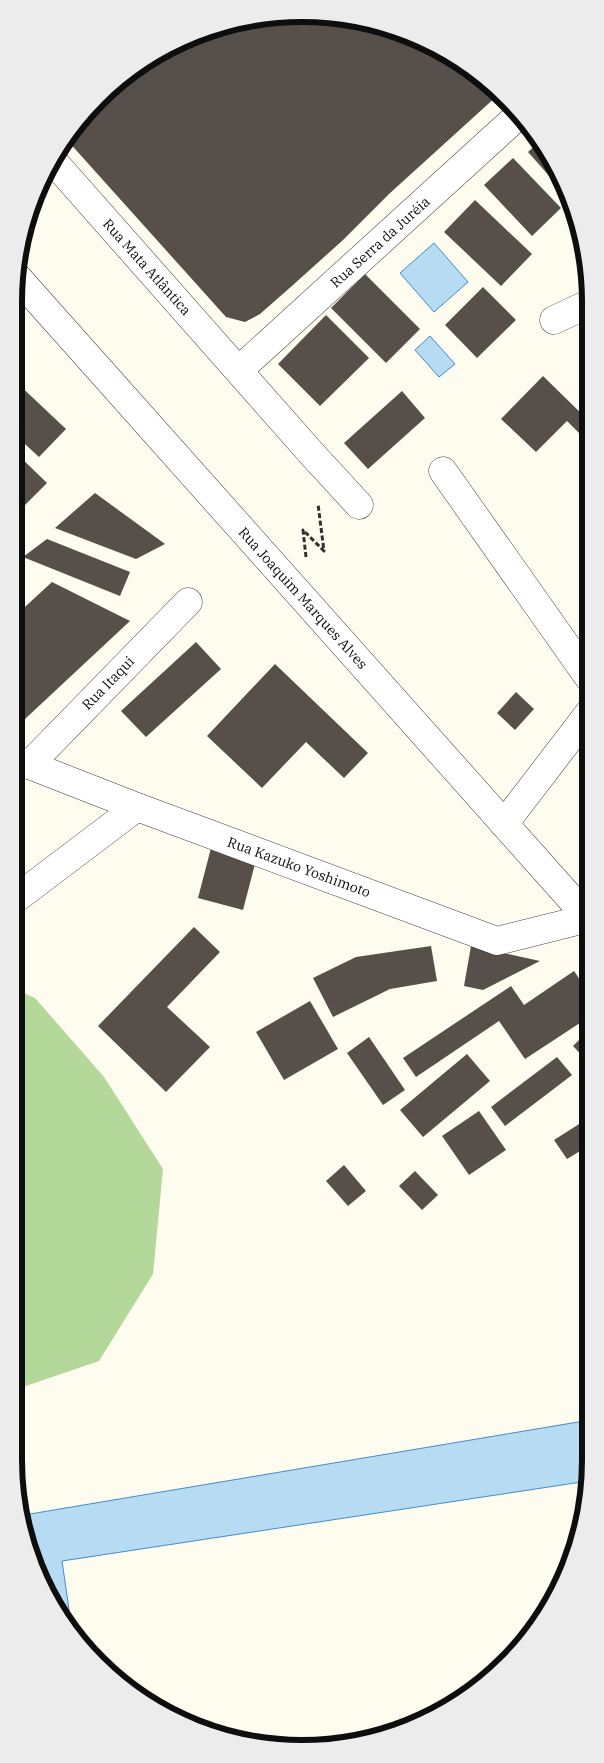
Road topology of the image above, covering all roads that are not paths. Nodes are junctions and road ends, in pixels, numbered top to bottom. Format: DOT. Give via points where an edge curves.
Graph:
graph roads {
  1 [pos="514,120"];
  2 [pos="57,167"];
  3 [pos="23,284"];
  4 [pos="582,307"];
  5 [pos="554,320"];
  6 [pos="239,370"];
  7 [pos="443,471"];
  8 [pos="359,505"];
  9 [pos="188,602"];
  10 [pos="582,668"];
  11 [pos="582,722"];
  12 [pos="22,761"];
  13 [pos="22,762"];
  14 [pos="137,807"];
  15 [pos="504,824"];
  16 [pos="22,894"];
  17 [pos="582,910"];
  18 [pos="582,920"];
  1 -- 6 [label="street, Rua Serra da Juréia"];
  2 -- 6 [label="street, Rua Mata Atlântica"];
  3 -- 15 [label="street, Rua Joaquim Marques Alves"];
  4 -- 5 [label="street"];
  6 -- 8 [label="street, Rua Mata Atlântica"];
  7 -- 10 [label="street"];
  9 -- 12 [label="street, Rua Itaqui"];
  11 -- 15 [label="street"];
  13 -- 14 [label="street, Rua Kazuko Yoshimoto"];
  14 -- 16 [label="street"];
  14 -- 18 [label="street, Rua Kazuko Yoshimoto" via="498,941"];
  15 -- 17 [label="street, Rua Joaquim Marques Alves"];
}
